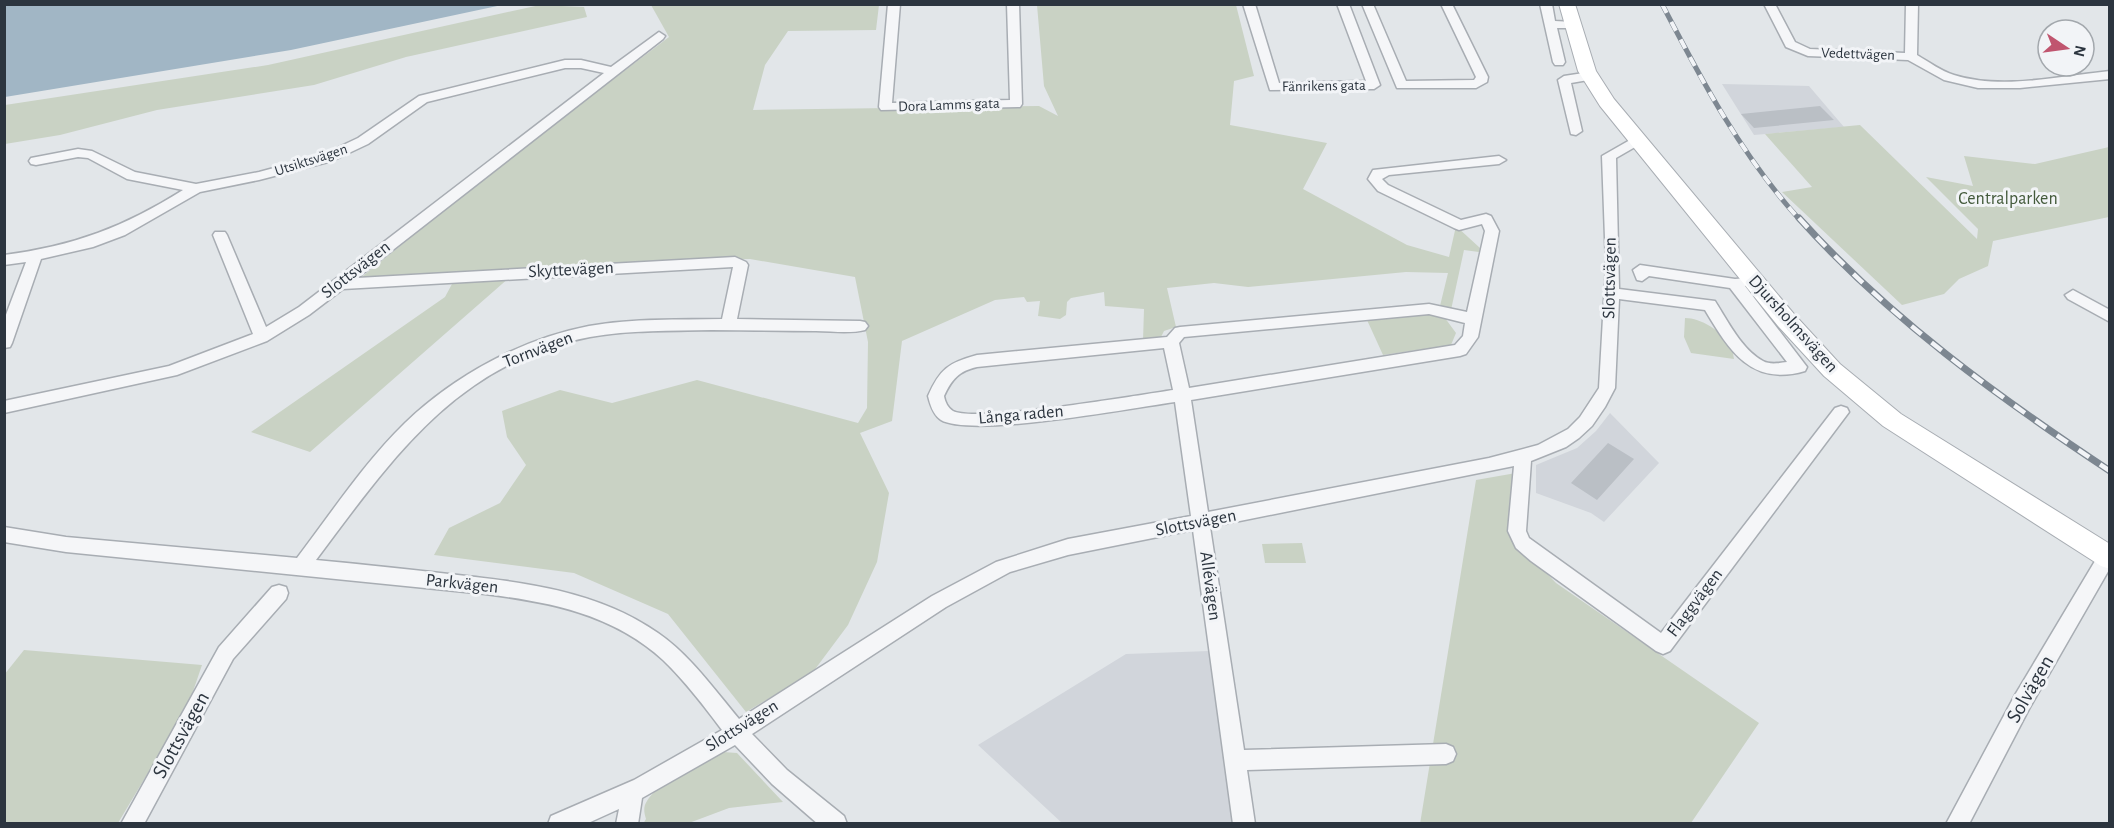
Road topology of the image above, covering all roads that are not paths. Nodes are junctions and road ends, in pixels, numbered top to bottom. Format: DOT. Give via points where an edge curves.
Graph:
graph roads {
  1 [pos="894,4"];
  2 [pos="1013,4"];
  3 [pos="1249,4"];
  4 [pos="1343,4"];
  5 [pos="1367,4"];
  6 [pos="1446,4"];
  7 [pos="1546,4"];
  8 [pos="1567,4"];
  9 [pos="1769,4"];
  10 [pos="1912,4"];
  11 [pos="1550,24"];
  12 [pos="1573,25"];
  13 [pos="659,36"];
  14 [pos="1911,57"];
  15 [pos="1559,62"];
  16 [pos="612,71"];
  17 [pos="2109,75"];
  18 [pos="1590,76"];
  19 [pos="1374,85"];
  20 [pos="1401,85"];
  21 [pos="1576,132"];
  22 [pos="1636,140"];
  23 [pos="1499,160"];
  24 [pos="36,161"];
  25 [pos="196,188"];
  26 [pos="220,235"];
  27 [pos="35,256"];
  28 [pos="4,260"];
  29 [pos="1642,276"];
  30 [pos="338,284"];
  31 [pos="1612,292"];
  32 [pos="2073,294"];
  33 [pos="2109,317"];
  34 [pos="1473,319"];
  35 [pos="728,325"];
  36 [pos="860,326"];
  37 [pos="262,337"];
  38 [pos="1171,342"];
  39 [pos="4,344"];
  40 [pos="1182,394"];
  41 [pos="4,407"];
  42 [pos="1841,412"];
  43 [pos="1523,458"];
  44 [pos="1200,522"];
  45 [pos="4,534"];
  46 [pos="2108,557"];
  47 [pos="302,565"];
  48 [pos="279,592"];
  49 [pos="736,731"];
  50 [pos="1446,754"];
  51 [pos="1235,760"];
  52 [pos="632,794"];
  53 [pos="132,824"];
  54 [pos="559,824"];
  55 [pos="627,824"];
  56 [pos="836,824"];
  57 [pos="1244,824"];
  58 [pos="1957,824"];
  1 -- 2 [label="street, Dora Lamms gata" via="885,107 1016,104"];
  3 -- 19 [label="street, Fänrikens gata" via="1274,87"];
  4 -- 19 [label="street, Fänrikens gata"];
  5 -- 20 [label="street"];
  6 -- 20 [label="street" via="1475,61 1481,82"];
  7 -- 11 [label="street"];
  8 -- 12 [label="street, Djursholmsvägen"];
  9 -- 14 [label="street, Vedettvägen" via="1783,34 1799,49"];
  10 -- 14 [label="street"];
  11 -- 12 [label="street"];
  11 -- 15 [label="street"];
  12 -- 18 [label="street, Djursholmsvägen"];
  13 -- 16 [label="street, Slottsvägen"];
  14 -- 17 [label="street, Vedettvägen" via="1948,77 1978,84"];
  16 -- 25 [label="street, Utsiktsvägen" via="565,64 439,94 411,106 340,153 268,174"];
  16 -- 30 [label="street, Slottsvägen"];
  18 -- 21 [label="street" via="1564,80"];
  18 -- 22 [label="street, Djursholmsvägen"];
  19 -- 20 [label="street"];
  22 -- 31 [label="street, Slottsvägen" via="1609,156"];
  22 -- 46 [label="street, Djursholmsvägen" via="1832,370 1892,420"];
  23 -- 34 [label="street, Långa raden" via="1389,171 1378,173 1375,178 1383,188 1459,225 1486,219 1492,231"];
  24 -- 25 [label="street, Utsiktsvägen" via="78,153 92,155 132,176"];
  25 -- 27 [label="street" via="108,236"];
  26 -- 37 [label="street"];
  27 -- 28 [label="street"];
  27 -- 39 [label="street"];
  29 -- 31 [label="street" via="1640,270 1739,283 1799,367 1758,366 1710,305"];
  30 -- 35 [label="street, Skyttevägen" via="735,262 741,265"];
  30 -- 37 [label="street, Slottsvägen"];
  31 -- 43 [label="street, Slottsvägen" via="1607,388 1601,402 1583,428"];
  32 -- 33 [label="street"];
  34 -- 38 [label="street, Långa raden" via="1428,309 1180,332"];
  34 -- 40 [label="street, Långa raden" via="1466,346 1450,354"];
  35 -- 36 [label="street, Tornvägen"];
  35 -- 47 [label="street, Tornvägen" via="601,329 560,339 499,364 413,426"];
  37 -- 41 [label="street, Slottsvägen" via="171,371"];
  38 -- 40 [label="street, Allévägen"];
  38 -- 40 [label="street, Långa raden" via="977,361 949,371 936,396 946,415 998,420"];
  40 -- 44 [label="street, Allévägen"];
  42 -- 43 [label="street, Flaggvägen" via="1663,645 1522,543 1517,531"];
  43 -- 44 [label="street, Slottsvägen"];
  44 -- 49 [label="street, Slottsvägen" via="1068,547 1006,566 935,604"];
  44 -- 51 [label="street, Allévägen"];
  45 -- 47 [label="street, Parkvägen" via="79,546"];
  46 -- 58 [label="street, Solvägen" via="2022,702"];
  47 -- 49 [label="street, Parkvägen" via="521,590 597,611 635,628 662,648"];
  48 -- 53 [label="street, Slottsvägen" via="226,653"];
  49 -- 52 [label="street, Slottsvägen"];
  49 -- 56 [label="street, Parkvägen" via="762,760"];
  50 -- 51 [label="street"];
  51 -- 57 [label="street, Allévägen"];
  52 -- 54 [label="street, Slottsvägen"];
  52 -- 55 [label="street"];
}
